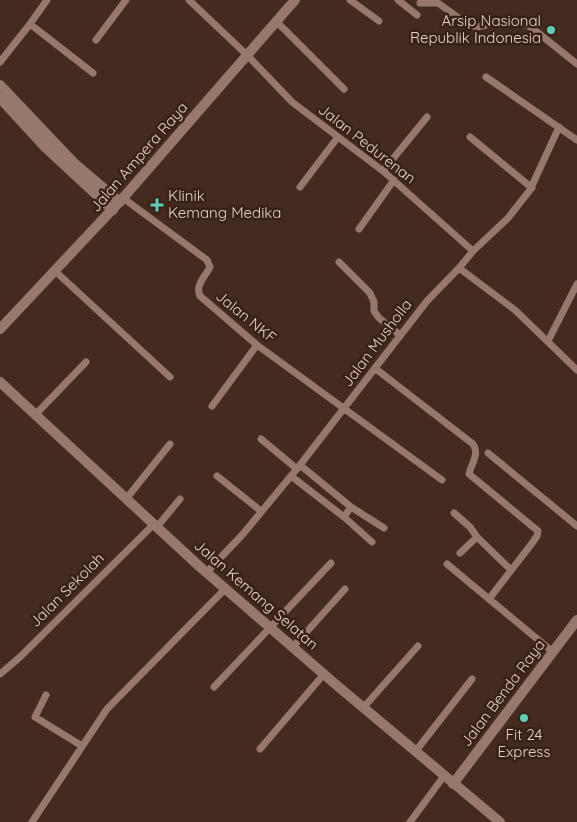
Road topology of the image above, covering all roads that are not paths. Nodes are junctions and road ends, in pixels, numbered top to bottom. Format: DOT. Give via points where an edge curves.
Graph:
graph roads {
  1 [pos="47,0"];
  2 [pos="126,0"];
  3 [pos="189,0"];
  4 [pos="295,0"];
  5 [pos="350,0"];
  6 [pos="398,0"];
  7 [pos="420,3"];
  8 [pos="417,15"];
  9 [pos="378,21"];
  10 [pos="276,22"];
  11 [pos="30,24"];
  12 [pos="96,40"];
  13 [pos="248,56"];
  14 [pos="0,62"];
  15 [pos="577,64"];
  16 [pos="92,73"];
  17 [pos="486,77"];
  18 [pos="0,85"];
  19 [pos="344,89"];
  20 [pos="0,98"];
  21 [pos="427,117"];
  22 [pos="559,127"];
  23 [pos="338,137"];
  24 [pos="470,137"];
  25 [pos="577,140"];
  26 [pos="383,171"];
  27 [pos="394,180"];
  28 [pos="300,187"];
  29 [pos="532,188"];
  30 [pos="118,203"];
  31 [pos="358,228"];
  32 [pos="473,251"];
  33 [pos="340,262"];
  34 [pos="459,268"];
  35 [pos="55,271"];
  36 [pos="577,284"];
  37 [pos="0,329"];
  38 [pos="400,335"];
  39 [pos="548,341"];
  40 [pos="258,345"];
  41 [pos="86,362"];
  42 [pos="376,369"];
  43 [pos="577,370"];
  44 [pos="170,377"];
  45 [pos="0,382"];
  46 [pos="212,406"];
  47 [pos="343,409"];
  48 [pos="35,414"];
  49 [pos="261,438"];
  50 [pos="170,444"];
  51 [pos="488,453"];
  52 [pos="299,467"];
  53 [pos="216,476"];
  54 [pos="291,476"];
  55 [pos="442,480"];
  56 [pos="180,499"];
  57 [pos="126,500"];
  58 [pos="351,507"];
  59 [pos="261,512"];
  60 [pos="454,513"];
  61 [pos="344,517"];
  62 [pos="155,526"];
  63 [pos="577,526"];
  64 [pos="384,528"];
  65 [pos="477,537"];
  66 [pos="372,542"];
  67 [pos="460,553"];
  68 [pos="331,563"];
  69 [pos="447,564"];
  70 [pos="511,570"];
  71 [pos="207,572"];
  72 [pos="226,588"];
  73 [pos="345,589"];
  74 [pos="488,598"];
  75 [pos="577,620"];
  76 [pos="271,627"];
  77 [pos="418,646"];
  78 [pos="293,647"];
  79 [pos="553,652"];
  80 [pos="0,674"];
  81 [pos="324,674"];
  82 [pos="472,679"];
  83 [pos="214,687"];
  84 [pos="46,696"];
  85 [pos="364,708"];
  86 [pos="82,746"];
  87 [pos="260,750"];
  88 [pos="415,752"];
  89 [pos="444,776"];
  90 [pos="453,784"];
  91 [pos="32,822"];
  92 [pos="410,822"];
  93 [pos="500,822"];
  1 -- 11 [label="street"];
  2 -- 12 [label="street"];
  3 -- 13 [label="street, Jalan Pedurenan"];
  4 -- 10 [label="street, Jalan Ampera Raya"];
  5 -- 9 [label="street"];
  6 -- 8 [label="street"];
  7 -- 15 [label="street" via="438,3 467,24 477,27 508,20 519,21"];
  10 -- 13 [label="street, Jalan Ampera Raya"];
  10 -- 19 [label="street"];
  11 -- 14 [label="street"];
  11 -- 16 [label="street"];
  13 -- 23 [label="street, Jalan Pedurenan" via="292,102"];
  13 -- 30 [label="street, Jalan Ampera Raya"];
  17 -- 22 [label="street"];
  18 -- 30 [label="street" via="74,163"];
  20 -- 30 [label="street" via="45,147"];
  21 -- 26 [label="street"];
  22 -- 25 [label="street"];
  22 -- 29 [label="street, Jalan Musholla"];
  23 -- 26 [label="street, Jalan Pedurenan"];
  23 -- 28 [label="street"];
  24 -- 29 [label="street"];
  26 -- 27 [label="street, Jalan Pedurenan"];
  27 -- 31 [label="street"];
  27 -- 32 [label="street, Jalan Pedurenan"];
  29 -- 32 [label="street, Jalan Musholla" via="508,218"];
  30 -- 35 [label="street, Jalan Ampera Raya"];
  30 -- 40 [label="street, Jalan NKF" via="207,260 210,267 199,285 198,294"];
  32 -- 34 [label="street, Jalan Musholla"];
  33 -- 38 [label="street" via="370,293 379,318"];
  34 -- 38 [label="street, Jalan Musholla"];
  34 -- 39 [label="street" via="507,303"];
  35 -- 37 [label="street, Jalan Ampera Raya"];
  35 -- 44 [label="street"];
  36 -- 39 [label="street"];
  38 -- 42 [label="street, Jalan Musholla"];
  39 -- 43 [label="street"];
  40 -- 46 [label="street"];
  40 -- 47 [label="street, Jalan NKF"];
  41 -- 48 [label="street"];
  42 -- 47 [label="street, Jalan Musholla"];
  42 -- 70 [label="street" via="473,444 476,453 468,474 538,531"];
  45 -- 48 [label="street, Jalan Kemang Selatan"];
  47 -- 52 [label="street, Jalan Musholla"];
  47 -- 55 [label="street, Jalan NKF"];
  48 -- 57 [label="street, Jalan Kemang Selatan"];
  49 -- 52 [label="street"];
  50 -- 57 [label="street"];
  51 -- 63 [label="street"];
  52 -- 54 [label="street, Jalan Musholla"];
  52 -- 58 [label="street"];
  53 -- 59 [label="street"];
  54 -- 59 [label="street, Jalan Musholla"];
  54 -- 61 [label="street"];
  56 -- 62 [label="street, Jalan Sekolah"];
  57 -- 62 [label="street, Jalan Kemang Selatan"];
  58 -- 61 [label="street"];
  58 -- 64 [label="street"];
  59 -- 71 [label="street, Jalan Musholla"];
  60 -- 65 [label="street"];
  61 -- 66 [label="street"];
  62 -- 71 [label="street, Jalan Kemang Selatan"];
  62 -- 80 [label="street, Jalan Sekolah"];
  65 -- 67 [label="street"];
  65 -- 70 [label="street"];
  68 -- 76 [label="street"];
  69 -- 74 [label="street"];
  70 -- 74 [label="street"];
  71 -- 72 [label="street, Jalan Kemang Selatan"];
  72 -- 76 [label="street, Jalan Kemang Selatan"];
  72 -- 86 [label="street" via="112,704"];
  73 -- 78 [label="street"];
  74 -- 79 [label="street"];
  75 -- 79 [label="street, Jalan Benda Raya"];
  76 -- 78 [label="street, Jalan Kemang Selatan"];
  76 -- 83 [label="street"];
  77 -- 85 [label="street"];
  78 -- 81 [label="street, Jalan Kemang Selatan"];
  79 -- 90 [label="street, Jalan Benda Raya"];
  81 -- 85 [label="street, Jalan Kemang Selatan"];
  81 -- 87 [label="street"];
  82 -- 88 [label="street"];
  84 -- 86 [label="street" via="35,717"];
  85 -- 88 [label="street, Jalan Kemang Selatan"];
  86 -- 91 [label="street"];
  88 -- 89 [label="street, Jalan Kemang Selatan"];
  89 -- 90 [label="street, Jalan Kemang Selatan"];
  89 -- 92 [label="street"];
  90 -- 93 [label="street, Jalan Kemang Selatan"];
}
